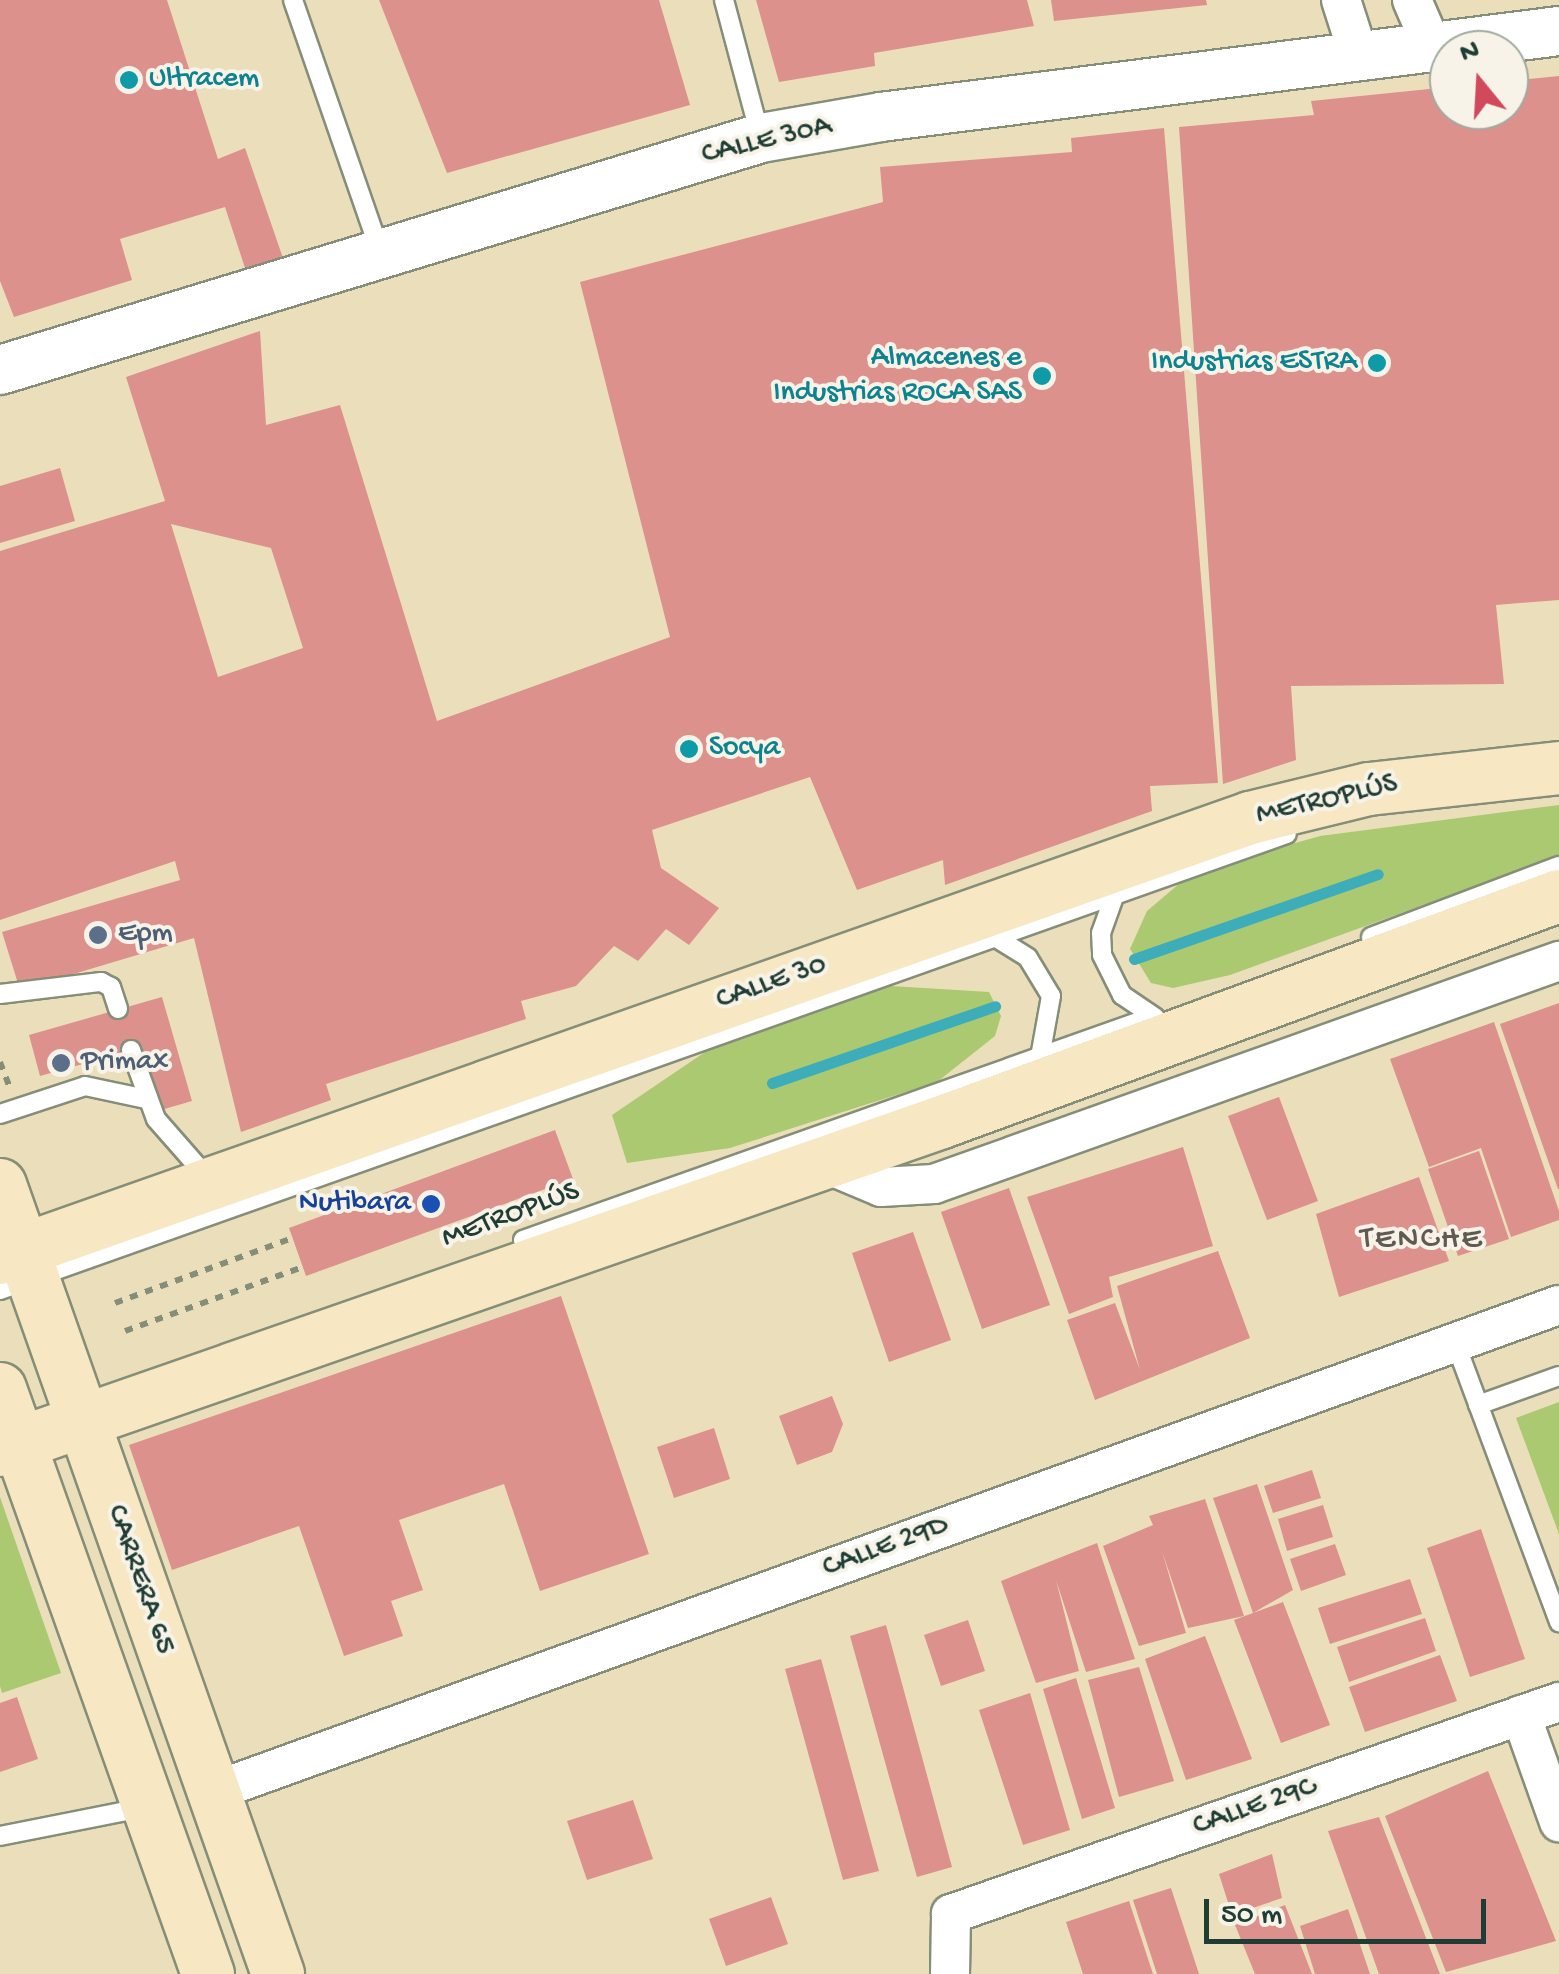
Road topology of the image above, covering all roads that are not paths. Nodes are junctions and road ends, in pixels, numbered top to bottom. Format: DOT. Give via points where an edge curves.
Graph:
graph roads {
  1 [pos="293,0"];
  2 [pos="724,0"];
  3 [pos="1342,0"];
  4 [pos="1412,0"];
  5 [pos="1559,30"];
  6 [pos="1529,33"];
  7 [pos="1429,37"];
  8 [pos="1429,44"];
  9 [pos="1358,54"];
  10 [pos="761,138"];
  11 [pos="382,254"];
  12 [pos="0,370"];
  13 [pos="1559,768"];
  14 [pos="1302,830"];
  15 [pos="1559,866"];
  16 [pos="1115,894"];
  17 [pos="1559,896"];
  18 [pos="995,937"];
  19 [pos="1346,947"];
  20 [pos="1559,961"];
  21 [pos="0,994"];
  22 [pos="118,1010"];
  23 [pos="131,1050"];
  24 [pos="1040,1057"];
  25 [pos="146,1100"];
  26 [pos="0,1114"];
  27 [pos="824,1163"];
  28 [pos="210,1181"];
  29 [pos="0,1186"];
  30 [pos="503,1248"];
  31 [pos="14,1269"];
  32 [pos="1559,1305"];
  33 [pos="1456,1342"];
  34 [pos="157,1373"];
  35 [pos="1559,1376"];
  36 [pos="1478,1405"];
  37 [pos="43,1415"];
  38 [pos="1558,1618"];
  39 [pos="1559,1702"];
  40 [pos="1521,1715"];
  41 [pos="212,1792"];
  42 [pos="147,1807"];
  43 [pos="1559,1822"];
  44 [pos="0,1836"];
  45 [pos="208,1974"];
  46 [pos="278,1974"];
  47 [pos="950,1974"];
  1 -- 11 [label="lane"];
  2 -- 10 [label="lane"];
  3 -- 9 [label="street"];
  4 -- 7 [label="street"];
  5 -- 6 [label="street, CALLE 30A"];
  8 -- 9 [label="street, CALLE 30A"];
  9 -- 10 [label="street, CALLE 30A"];
  10 -- 11 [label="street, CALLE 30A"];
  11 -- 12 [label="street, CALLE 30A"];
  13 -- 28 [label="main road, CALLE 30" via="1368,789 1290,806"];
  14 -- 16 [label="lane, METROPLÚS"];
  15 -- 19 [label="lane"];
  16 -- 18 [label="lane, METROPLÚS"];
  16 -- 24 [label="lane, METROPLÚS" via="1101,932 1102,955 1122,995 1163,1013"];
  17 -- 27 [label="main road"];
  18 -- 24 [label="lane" via="1043,975 1052,1019"];
  18 -- 31 [label="lane, METROPLÚS"];
  20 -- 27 [label="street" via="934,1184 881,1187"];
  21 -- 22 [label="lane" via="101,982 111,988"];
  23 -- 25 [label="lane"];
  24 -- 30 [label="lane, METROPLÚS"];
  25 -- 26 [label="lane" via="85,1086"];
  25 -- 28 [label="lane"];
  27 -- 37 [label="main road"];
  28 -- 31 [label="main road, CALLE 30"];
  29 -- 31 [label="main road, CARRERA 65"];
  31 -- 37 [label="main road, CARRERA 65"];
  32 -- 33 [label="street, CALLE 29D"];
  33 -- 36 [label="lane"];
  33 -- 41 [label="street, CALLE 29D"];
  34 -- 37 [label="lane"];
  35 -- 36 [label="lane"];
  36 -- 38 [label="lane"];
  37 -- 41 [label="main road, CARRERA 65"];
  37 -- 42 [label="main road, CARRERA 65"];
  39 -- 40 [label="street, CALLE 29C"];
  40 -- 43 [label="street"];
  40 -- 47 [label="street, CALLE 29C" via="951,1914"];
  41 -- 46 [label="main road, CARRERA 65"];
  42 -- 44 [label="lane"];
  42 -- 45 [label="main road, CARRERA 65"];
}
